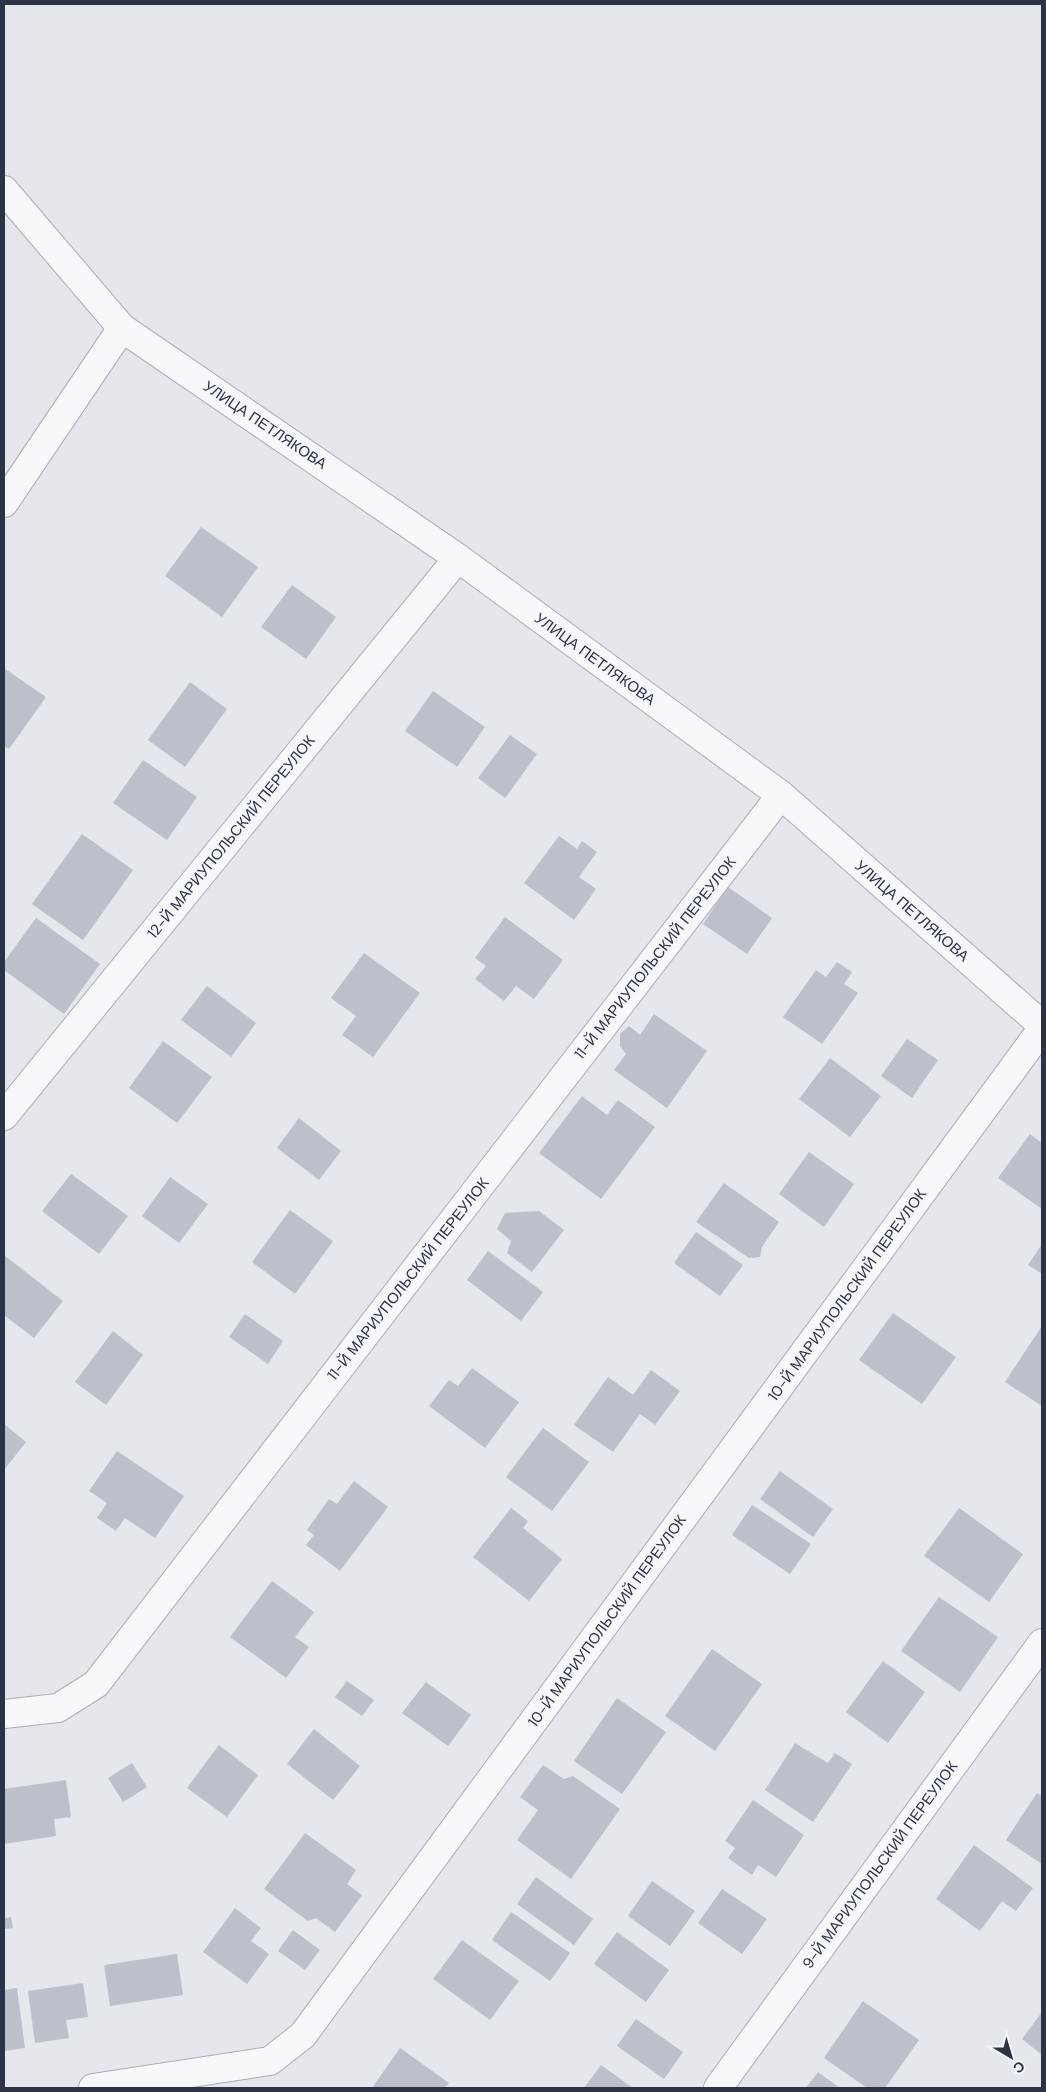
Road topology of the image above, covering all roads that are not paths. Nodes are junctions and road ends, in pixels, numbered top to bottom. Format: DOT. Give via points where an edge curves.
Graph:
graph roads {
  1 [pos="4,190"];
  2 [pos="122,328"];
  3 [pos="4,503"];
  4 [pos="458,558"];
  5 [pos="781,795"];
  6 [pos="1042,1025"];
  7 [pos="1042,1029"];
  8 [pos="4,1116"];
  9 [pos="1042,1643"];
  10 [pos="4,1714"];
  11 [pos="93,2088"];
  12 [pos="718,2088"];
  1 -- 2 [label="street, УЛИЦА ПЕТЛЯКОВА"];
  2 -- 3 [label="street"];
  2 -- 4 [label="street, УЛИЦА ПЕТЛЯКОВА"];
  4 -- 5 [label="street, УЛИЦА ПЕТЛЯКОВА"];
  4 -- 8 [label="street, 12-Й МАРИУПОЛЬСКИЙ ПЕРЕУЛОК"];
  5 -- 6 [label="street, УЛИЦА ПЕТЛЯКОВА"];
  5 -- 10 [label="street, 11-Й МАРИУПОЛЬСКИЙ ПЕРЕУЛОК" via="96,1684 58,1708"];
  7 -- 11 [label="street, 10-Й МАРИУПОЛЬСКИЙ ПЕРЕУЛОК" via="303,2035 270,2061"];
  9 -- 12 [label="street, 9-Й МАРИУПОЛЬСКИЙ ПЕРЕУЛОК"];
}
